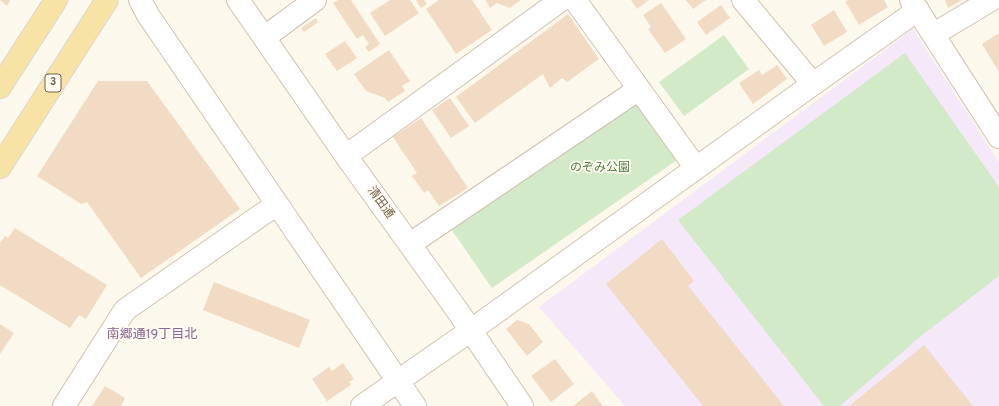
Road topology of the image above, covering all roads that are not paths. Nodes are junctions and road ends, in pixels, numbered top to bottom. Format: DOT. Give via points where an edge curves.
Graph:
graph roads {
  1 [pos="56,0"];
  2 [pos="107,0"];
  3 [pos="140,0"];
  4 [pos="238,0"];
  5 [pos="315,0"];
  6 [pos="561,0"];
  7 [pos="575,0"];
  8 [pos="744,0"];
  9 [pos="991,0"];
  10 [pos="914,5"];
  11 [pos="934,34"];
  12 [pos="265,37"];
  13 [pos="813,84"];
  14 [pos="0,87"];
  15 [pos="639,89"];
  16 [pos="999,137"];
  17 [pos="346,156"];
  18 [pos="0,167"];
  19 [pos="696,168"];
  20 [pos="277,204"];
  21 [pos="410,244"];
  22 [pos="470,331"];
  23 [pos="397,381"];
  24 [pos="64,406"];
  25 [pos="362,406"];
  26 [pos="415,406"];
  27 [pos="522,406"];
  1 -- 14 [label="main road"];
  2 -- 18 [label="main road, 3"];
  3 -- 20 [label="street"];
  4 -- 12 [label="street, 清田通"];
  5 -- 12 [label="street"];
  6 -- 17 [label="street"];
  7 -- 15 [label="street"];
  8 -- 13 [label="street"];
  9 -- 11 [label="street"];
  10 -- 11 [label="street"];
  10 -- 13 [label="street"];
  11 -- 16 [label="street"];
  12 -- 17 [label="street, 清田通"];
  13 -- 19 [label="street"];
  15 -- 19 [label="street"];
  15 -- 21 [label="street"];
  17 -- 21 [label="street, 清田通"];
  19 -- 22 [label="street"];
  20 -- 23 [label="street"];
  20 -- 24 [label="street" via="125,310"];
  21 -- 22 [label="street, 清田通"];
  22 -- 23 [label="street"];
  22 -- 27 [label="street, 清田通"];
  23 -- 25 [label="street"];
  23 -- 26 [label="street"];
}
